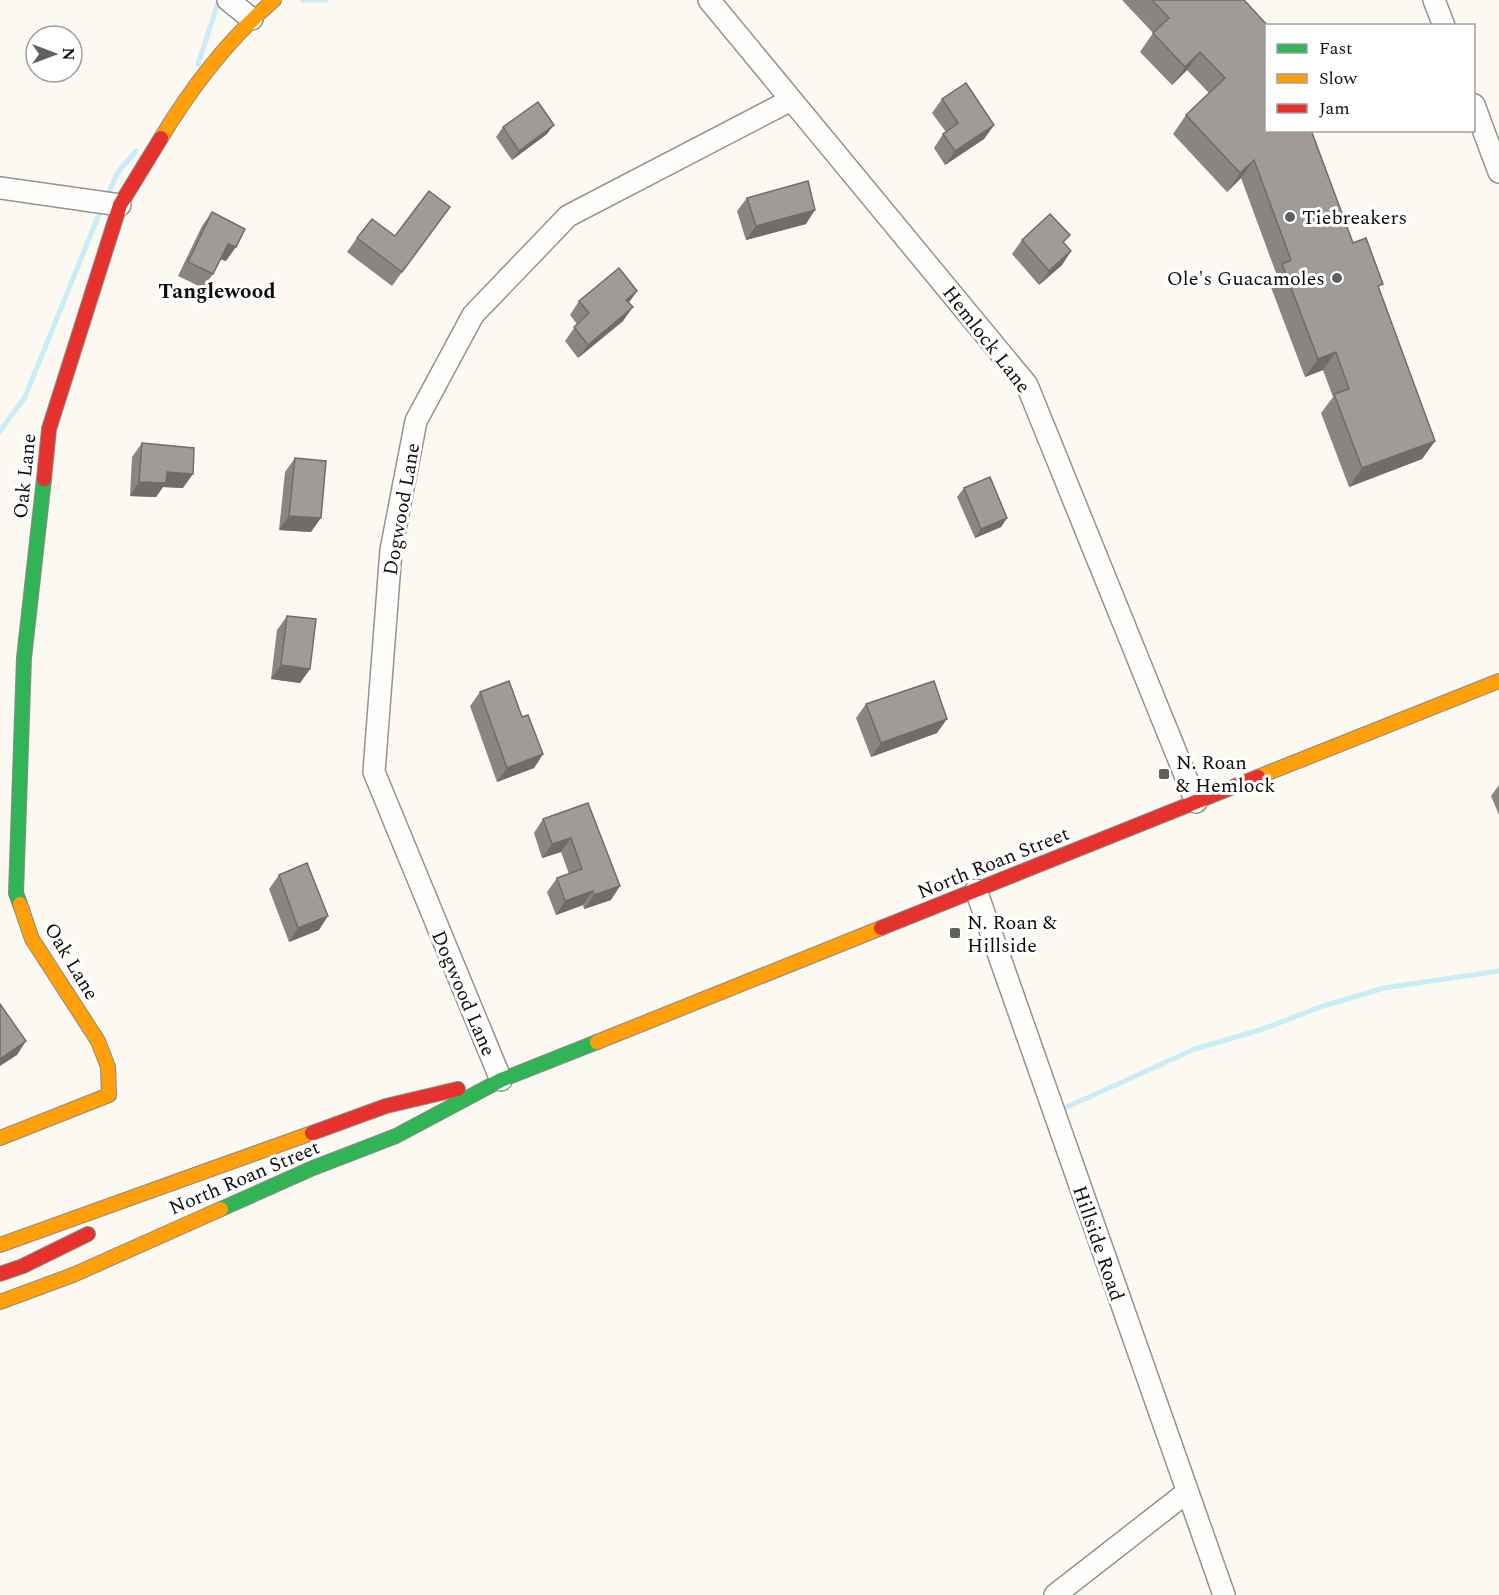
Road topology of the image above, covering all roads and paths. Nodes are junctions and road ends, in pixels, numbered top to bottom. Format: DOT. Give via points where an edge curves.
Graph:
graph roads {
  1 [pos="228,0"];
  2 [pos="274,0"];
  3 [pos="709,0"];
  4 [pos="1434,0"];
  5 [pos="252,19"];
  6 [pos="1443,24"];
  7 [pos="791,100"];
  8 [pos="1475,110"];
  9 [pos="1499,172"];
  10 [pos="0,188"];
  11 [pos="120,205"];
  12 [pos="1499,681"];
  13 [pos="1196,802"];
  14 [pos="976,890"];
  15 [pos="501,1080"];
  16 [pos="0,1138"];
  17 [pos="143,1194"];
  18 [pos="0,1245"];
  19 [pos="0,1274"];
  20 [pos="0,1302"];
  21 [pos="1186,1493"];
  22 [pos="1055,1595"];
  23 [pos="1224,1595"];
  1 -- 5 [label="street"];
  2 -- 5 [label="main road, Oak Lane"];
  3 -- 7 [label="street, Hemlock Lane"];
  4 -- 6 [label="street"];
  5 -- 11 [label="main road, Oak Lane" via="178,109"];
  7 -- 13 [label="street, Hemlock Lane" via="1027,385"];
  7 -- 15 [label="street, Dogwood Lane" via="568,216 473,315 416,421 391,550 374,772"];
  8 -- 9 [label="street"];
  10 -- 11 [label="street"];
  11 -- 16 [label="main road, Oak Lane" via="48,429 24,658 16,893 32,939 98,1041 108,1067 109,1095"];
  12 -- 13 [label="main road, North Roan Street"];
  13 -- 14 [label="main road, North Roan Street"];
  14 -- 15 [label="main road, North Roan Street"];
  14 -- 21 [label="street, Hillside Road"];
  15 -- 17 [label="main road, North Roan Street" via="386,1106"];
  15 -- 20 [label="main road, North Roan Street" via="396,1136 303,1172 73,1275"];
  17 -- 18 [label="main road, North Roan Street"];
  17 -- 19 [label="main road" via="103,1225 24,1266"];
  21 -- 22 [label="street"];
  21 -- 23 [label="street, Hillside Road"];
}
